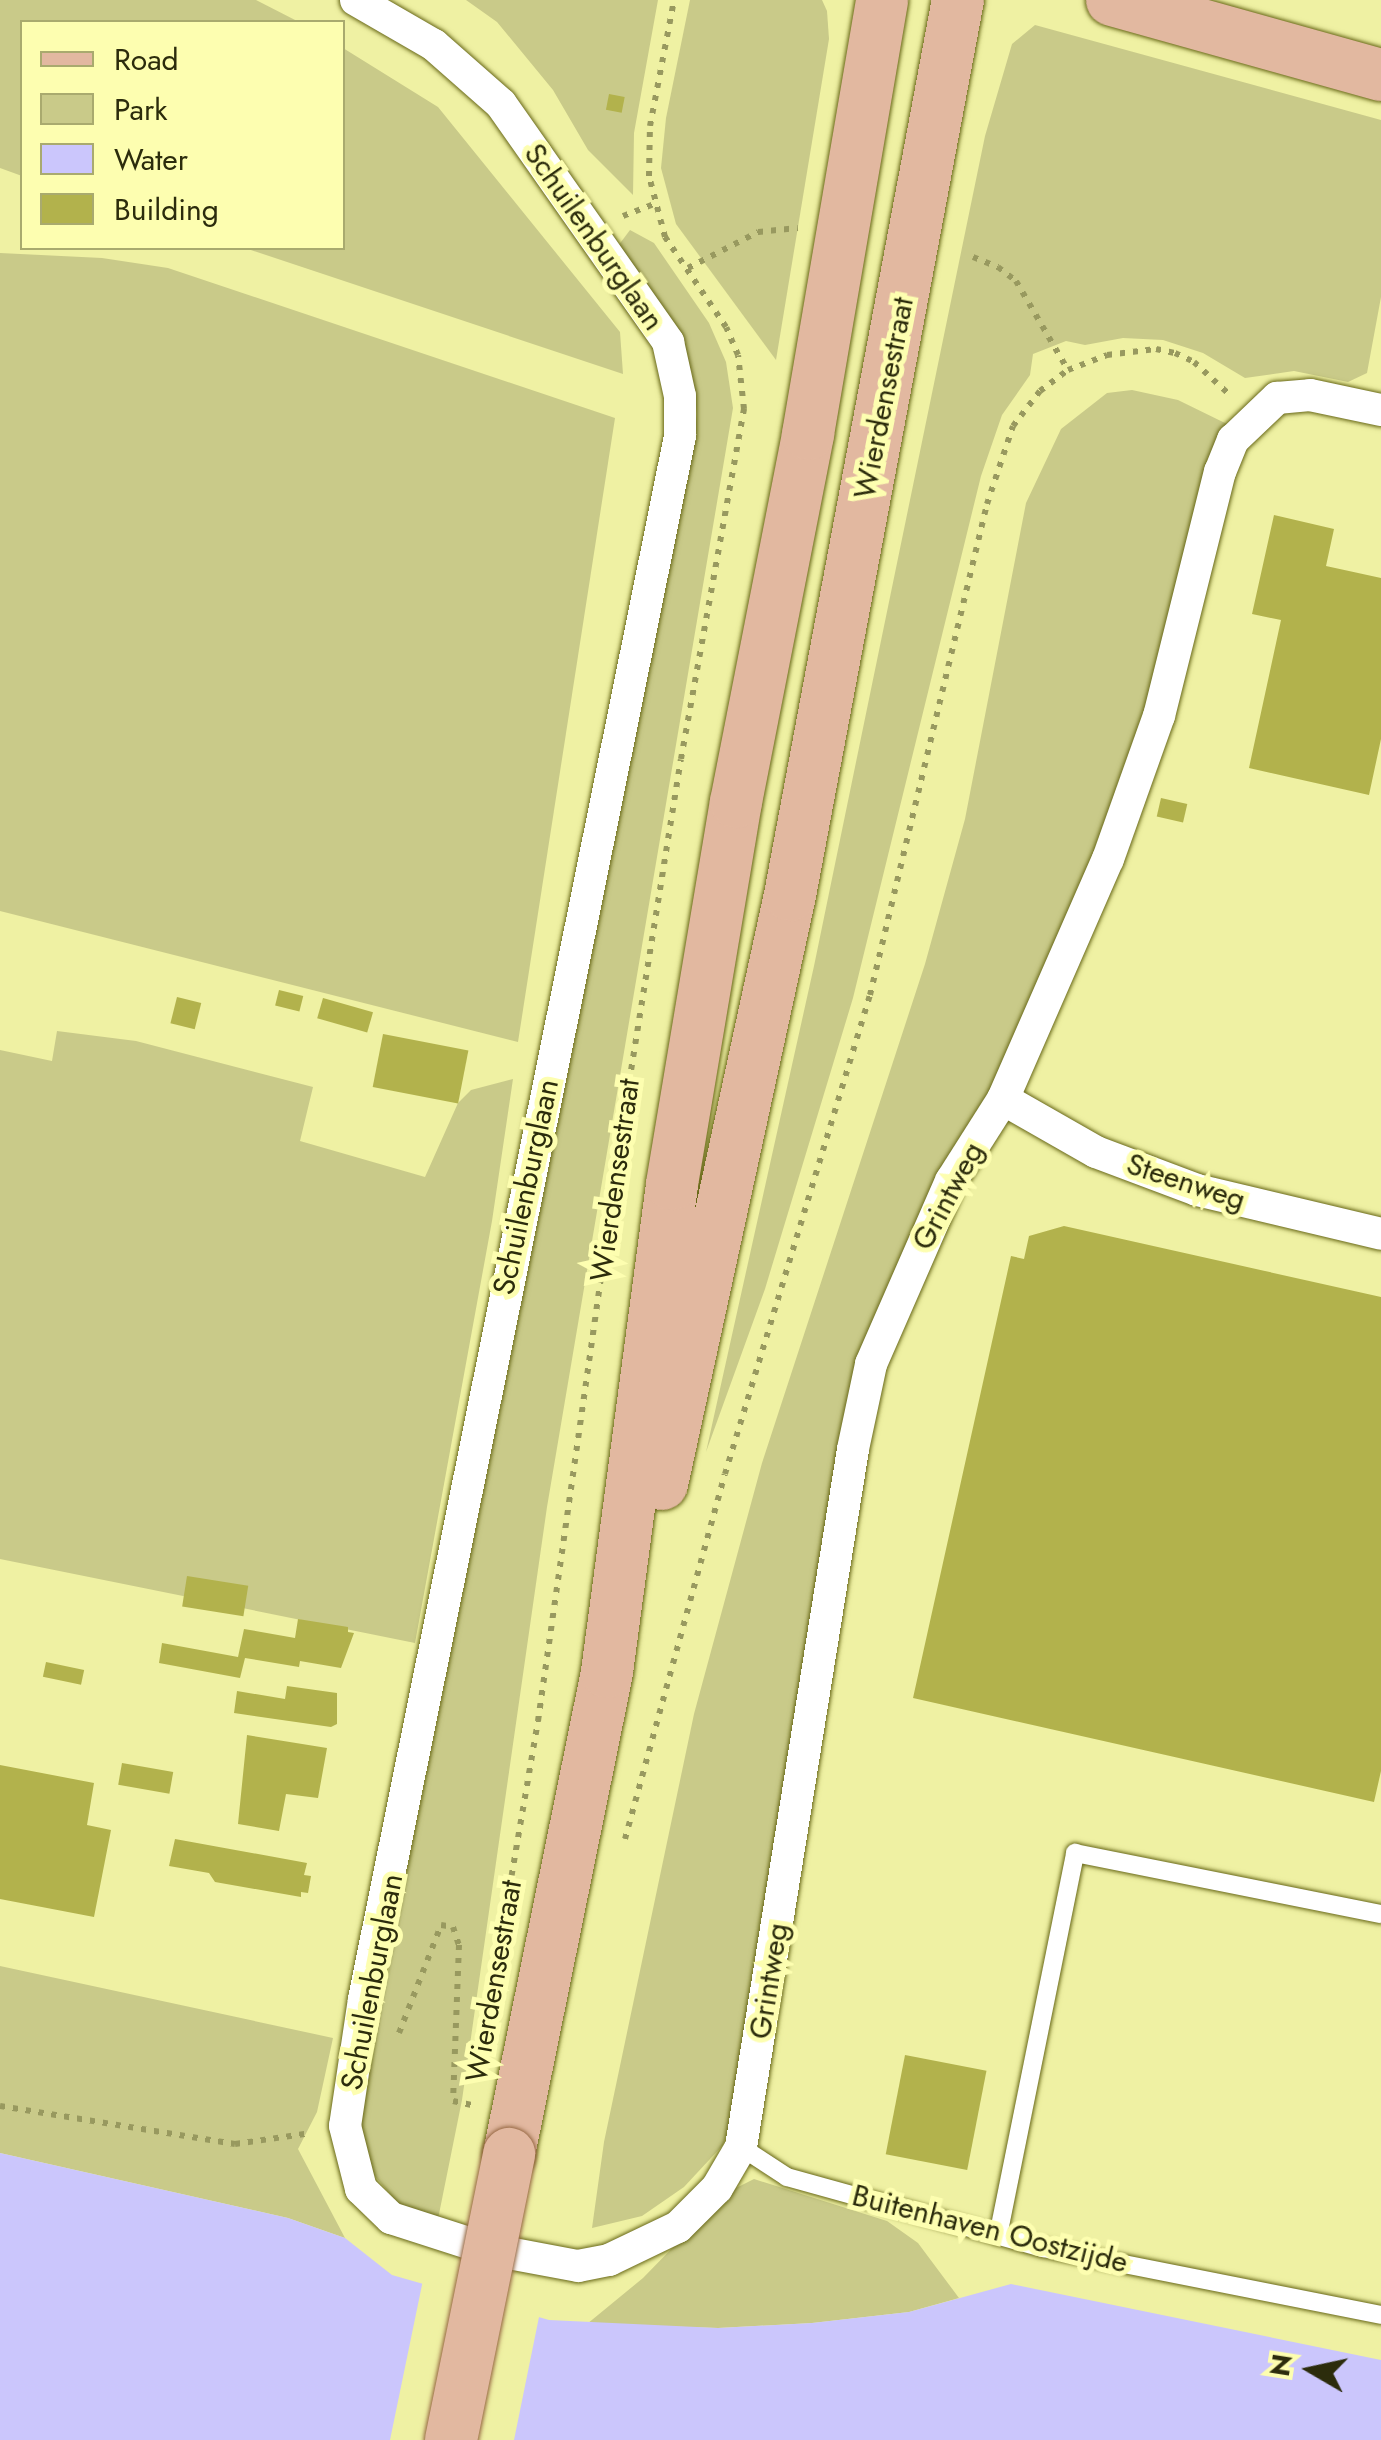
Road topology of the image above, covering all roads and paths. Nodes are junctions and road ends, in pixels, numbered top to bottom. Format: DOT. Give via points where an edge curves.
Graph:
graph roads {
  1 [pos="356,0"];
  2 [pos="674,0"];
  3 [pos="882,0"];
  4 [pos="958,0"];
  5 [pos="1112,0"];
  6 [pos="1381,75"];
  7 [pos="804,228"];
  8 [pos="972,258"];
  9 [pos="688,268"];
  10 [pos="1068,370"];
  11 [pos="1381,410"];
  12 [pos="1254,417"];
  13 [pos="1004,1099"];
  14 [pos="1381,1234"];
  15 [pos="607,1672"];
  16 [pos="624,1845"];
  17 [pos="1381,1914"];
  18 [pos="502,1932"];
  19 [pos="394,2046"];
  20 [pos="476,2086"];
  21 [pos="0,2106"];
  22 [pos="346,2126"];
  23 [pos="741,2147"];
  24 [pos="998,2236"];
  25 [pos="1381,2315"];
  26 [pos="452,2440"];
  1 -- 22 [label="street, Schuilenburglaan" via="434,46 502,104 668,342 680,396 680,436 364,1999"];
  2 -- 9 [label="path, Wierdensestraat" via="650,126 649,176 665,237"];
  3 -- 15 [label="main road, Wierdensestraat" via="672,1184"];
  4 -- 15 [label="main road, Wierdensestraat" via="790,895 643,1573"];
  5 -- 6 [label="main road"];
  7 -- 9 [label="path" via="758,232"];
  8 -- 10 [label="path" via="1016,281"];
  9 -- 18 [label="path, Wierdensestraat" via="738,355 744,409 631,1069"];
  10 -- 12 [label="path" via="1107,355 1156,349 1194,362"];
  10 -- 16 [label="path" via="1040,391 1013,426 998,463 870,995 724,1474"];
  11 -- 12 [label="street, Grintweg" via="1310,395 1276,398"];
  12 -- 13 [label="street, Grintweg" via="1233,440 1220,472 1159,716 1108,859"];
  13 -- 14 [label="street, Steenweg" via="1096,1152 1198,1190"];
  13 -- 23 [label="street, Grintweg" via="952,1180 871,1364"];
  15 -- 26 [label="main road, Wierdensestraat, bridge"];
  17 -- 24 [label="lane" via="1074,1853"];
  19 -- 20 [label="path, Wierdensestraat" via="440,1925 453,1927 459,1945 453,2101 473,2105"];
  21 -- 22 [label="path" via="234,2144"];
  22 -- 23 [label="street, Schuilenburglaan" via="361,2190 391,2218 486,2249 578,2266 678,2228 717,2188"];
  23 -- 24 [label="lane, Buitenhaven Oostzijde" via="786,2177"];
  24 -- 25 [label="lane, Buitenhaven Oostzijde"];
}
